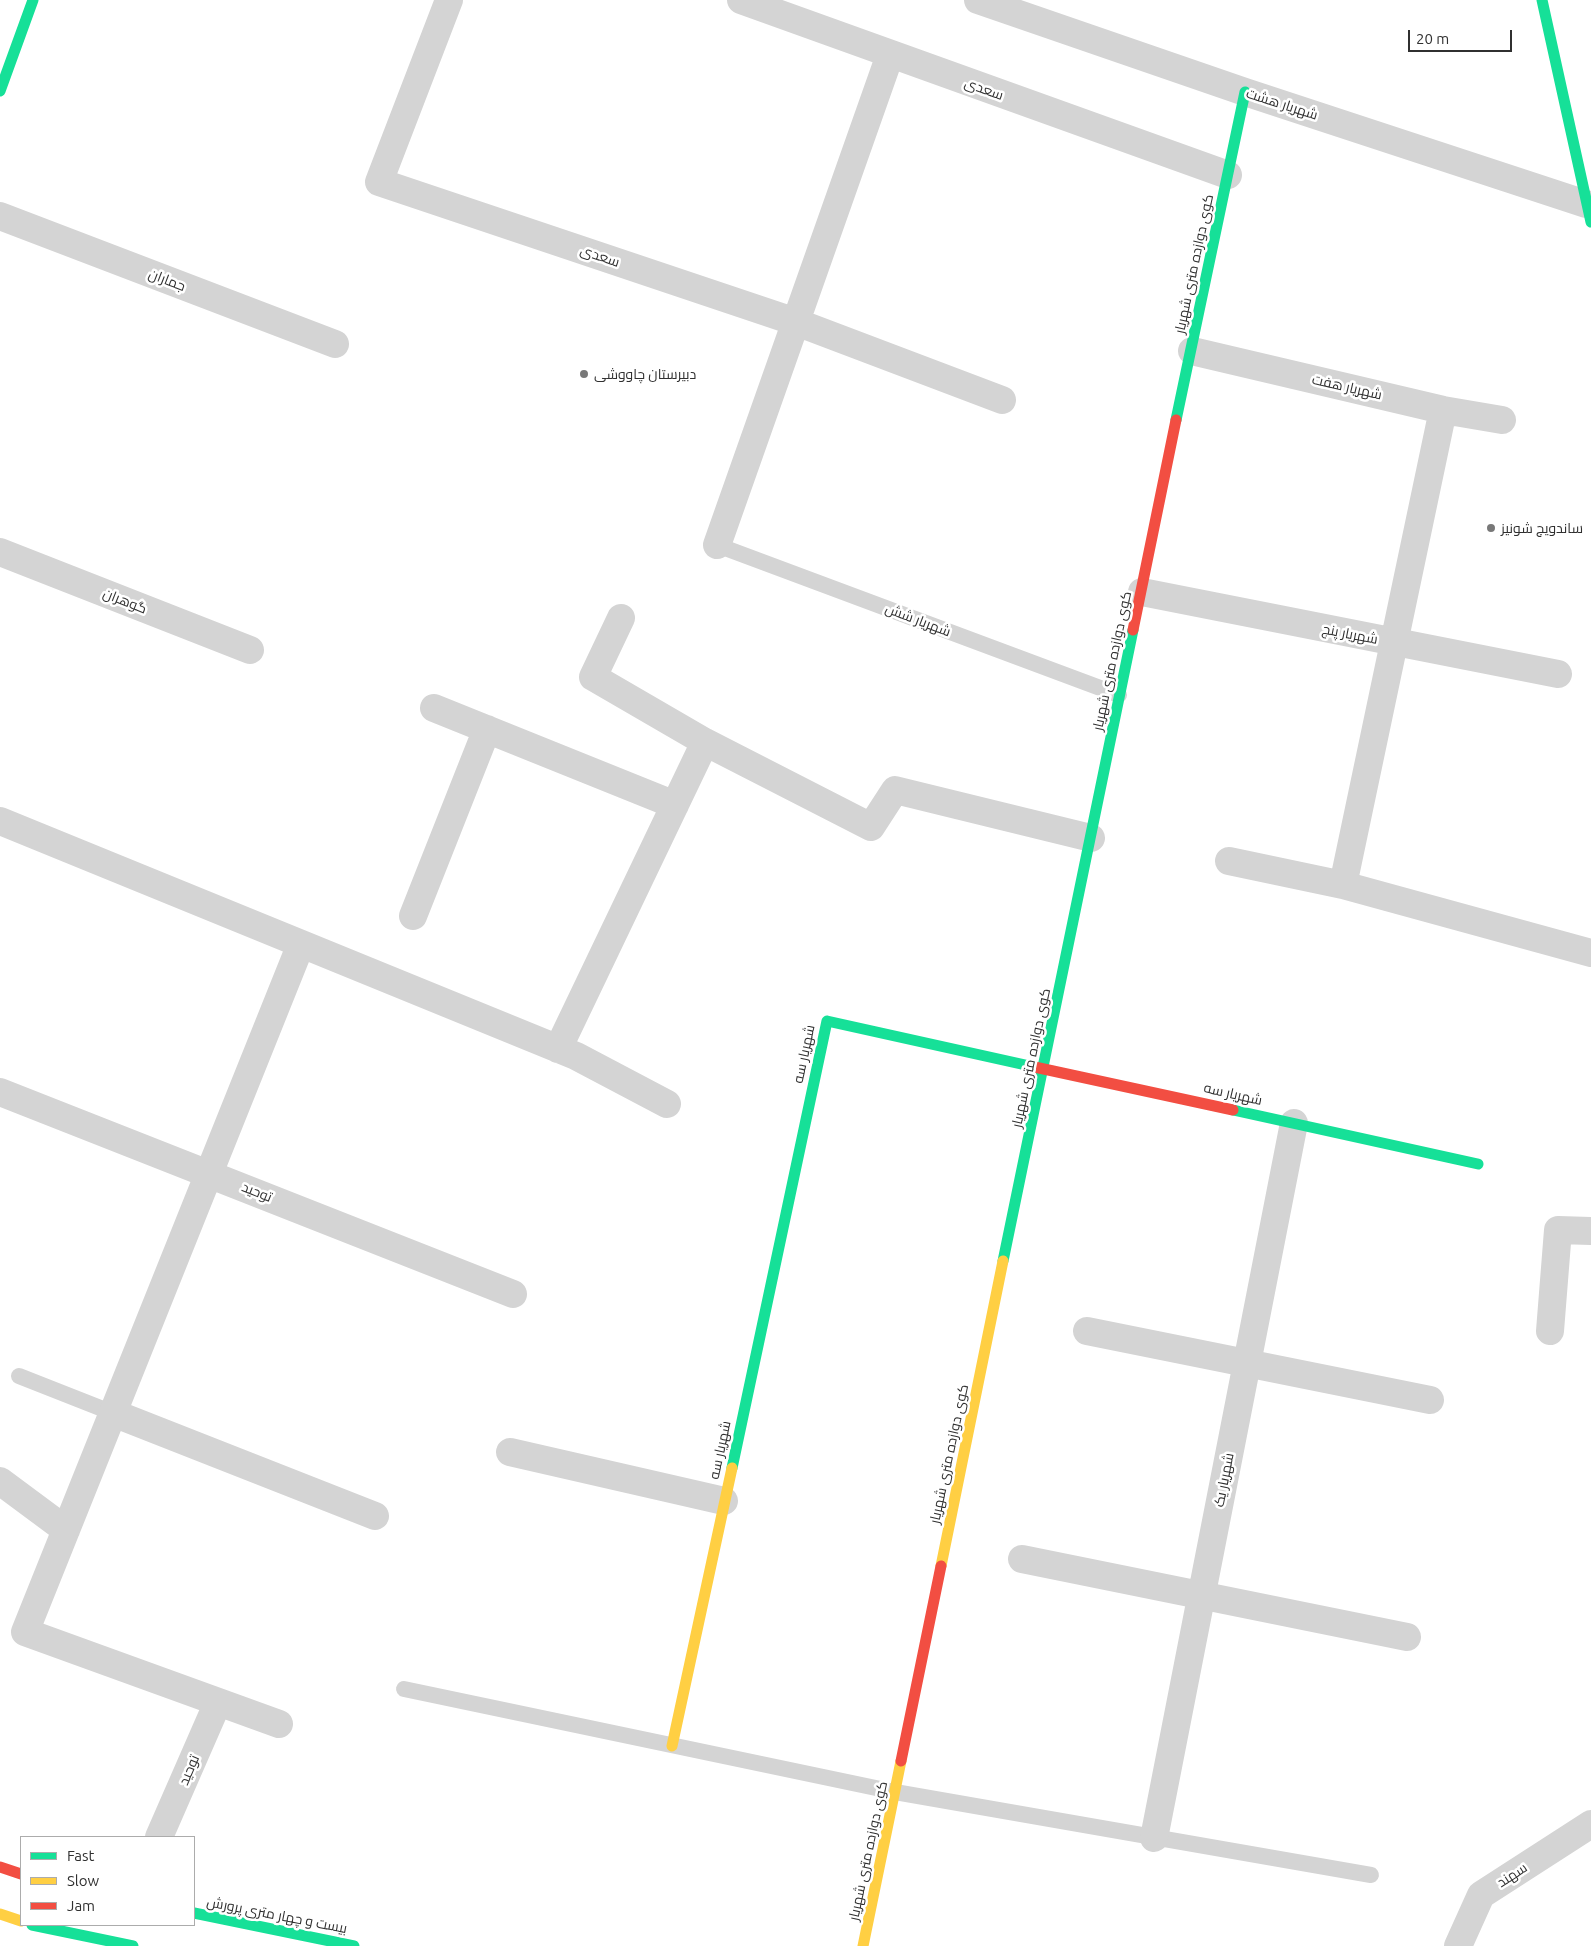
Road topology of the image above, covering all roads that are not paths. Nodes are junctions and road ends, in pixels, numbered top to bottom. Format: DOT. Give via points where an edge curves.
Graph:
graph roads {
  1 [pos="449,0"];
  2 [pos="741,0"];
  3 [pos="978,0"];
  4 [pos="1542,0"];
  5 [pos="31,1"];
  6 [pos="890,55"];
  7 [pos="0,91"];
  8 [pos="1245,92"];
  9 [pos="1228,175"];
  10 [pos="1589,213"];
  11 [pos="0,216"];
  12 [pos="796,322"];
  13 [pos="335,344"];
  14 [pos="1192,351"];
  15 [pos="1002,400"];
  16 [pos="1443,410"];
  17 [pos="1502,420"];
  18 [pos="717,545"];
  19 [pos="0,552"];
  20 [pos="1142,592"];
  21 [pos="621,618"];
  22 [pos="1394,643"];
  23 [pos="250,650"];
  24 [pos="1558,674"];
  25 [pos="1119,695"];
  26 [pos="434,708"];
  27 [pos="487,729"];
  28 [pos="705,742"];
  29 [pos="675,805"];
  30 [pos="0,821"];
  31 [pos="1091,838"];
  32 [pos="1229,861"];
  33 [pos="1343,885"];
  34 [pos="413,916"];
  35 [pos="301,944"];
  36 [pos="1591,953"];
  37 [pos="558,1049"];
  38 [pos="1044,1068"];
  39 [pos="0,1092"];
  40 [pos="666,1104"];
  41 [pos="1294,1123"];
  42 [pos="1478,1164"];
  43 [pos="209,1173"];
  44 [pos="1591,1231"];
  45 [pos="513,1294"];
  46 [pos="1087,1331"];
  47 [pos="1550,1331"];
  48 [pos="1247,1363"];
  49 [pos="18,1376"];
  50 [pos="1430,1400"];
  51 [pos="113,1413"];
  52 [pos="510,1452"];
  53 [pos="0,1481"];
  54 [pos="724,1501"];
  55 [pos="375,1516"];
  56 [pos="66,1530"];
  57 [pos="1022,1559"];
  58 [pos="1202,1595"];
  59 [pos="1406,1637"];
  60 [pos="404,1689"];
  61 [pos="218,1702"];
  62 [pos="279,1724"];
  63 [pos="672,1746"];
  64 [pos="895,1792"];
  65 [pos="1591,1824"];
  66 [pos="159,1836"];
  67 [pos="1154,1838"];
  68 [pos="0,1867"];
  69 [pos="20,1874"];
  70 [pos="1371,1875"];
  71 [pos="195,1913"];
  72 [pos="0,1914"];
  73 [pos="20,1921"];
  74 [pos="37,1926"];
  75 [pos="133,1946"];
  76 [pos="354,1946"];
  77 [pos="863,1946"];
  78 [pos="1458,1946"];
  1 -- 12 [label="street, سعدی" via="379,182"];
  2 -- 6 [label="street, سعدی"];
  3 -- 8 [label="street, شهریار هشت"];
  4 -- 10 [label="street"];
  5 -- 7 [label="street"];
  6 -- 9 [label="street, سعدی"];
  6 -- 12 [label="street"];
  8 -- 9 [label="street, کوی دوازده متری شهریار"];
  8 -- 10 [label="street, شهریار هشت"];
  9 -- 14 [label="street, کوی دوازده متری شهریار"];
  11 -- 13 [label="street, جماران"];
  12 -- 15 [label="street, سعدی"];
  12 -- 18 [label="street"];
  14 -- 16 [label="street, شهریار هفت"];
  14 -- 20 [label="street, کوی دوازده متری شهریار"];
  16 -- 17 [label="street, شهریار هفت"];
  16 -- 22 [label="street"];
  18 -- 25 [label="lane, شهریار شش"];
  19 -- 23 [label="street, گوهران"];
  20 -- 22 [label="street, شهریار پنج"];
  20 -- 25 [label="street, کوی دوازده متری شهریار"];
  21 -- 28 [label="street" via="593,677"];
  22 -- 24 [label="street, شهریار پنج"];
  22 -- 33 [label="street"];
  25 -- 31 [label="street, کوی دوازده متری شهریار"];
  26 -- 27 [label="street"];
  27 -- 29 [label="street"];
  27 -- 34 [label="street"];
  28 -- 29 [label="street"];
  28 -- 31 [label="street" via="871,827 896,790"];
  29 -- 37 [label="street"];
  30 -- 35 [label="street"];
  31 -- 38 [label="street, کوی دوازده متری شهریار"];
  32 -- 33 [label="street"];
  33 -- 36 [label="street"];
  35 -- 37 [label="street"];
  35 -- 43 [label="street"];
  37 -- 40 [label="street"];
  38 -- 41 [label="street, شهریار سه"];
  38 -- 54 [label="street, شهریار سه" via="827,1021"];
  38 -- 64 [label="street, کوی دوازده متری شهریار"];
  39 -- 43 [label="street, توحید"];
  41 -- 42 [label="street, شهریار سه"];
  41 -- 48 [label="street, شهریار یک"];
  43 -- 45 [label="street, توحید"];
  43 -- 51 [label="street"];
  44 -- 47 [label="street" via="1558,1230"];
  46 -- 48 [label="street"];
  48 -- 50 [label="street"];
  48 -- 58 [label="street, شهریار یک"];
  49 -- 51 [label="lane"];
  51 -- 55 [label="street"];
  51 -- 56 [label="street"];
  52 -- 54 [label="street"];
  53 -- 56 [label="street"];
  54 -- 63 [label="street, شهریار سه"];
  56 -- 61 [label="street" via="25,1632"];
  57 -- 58 [label="street"];
  58 -- 59 [label="street"];
  58 -- 67 [label="street, شهریار یک"];
  60 -- 63 [label="lane"];
  61 -- 62 [label="street"];
  61 -- 66 [label="street, توحید"];
  63 -- 64 [label="lane"];
  64 -- 67 [label="lane"];
  64 -- 77 [label="street, کوی دوازده متری شهریار"];
  65 -- 78 [label="street, سهند" via="1481,1895"];
  67 -- 70 [label="lane"];
  68 -- 69 [label="street"];
  71 -- 76 [label="street, بیست و چهار متری پرورش"];
  72 -- 73 [label="street"];
  74 -- 75 [label="street"];
}
